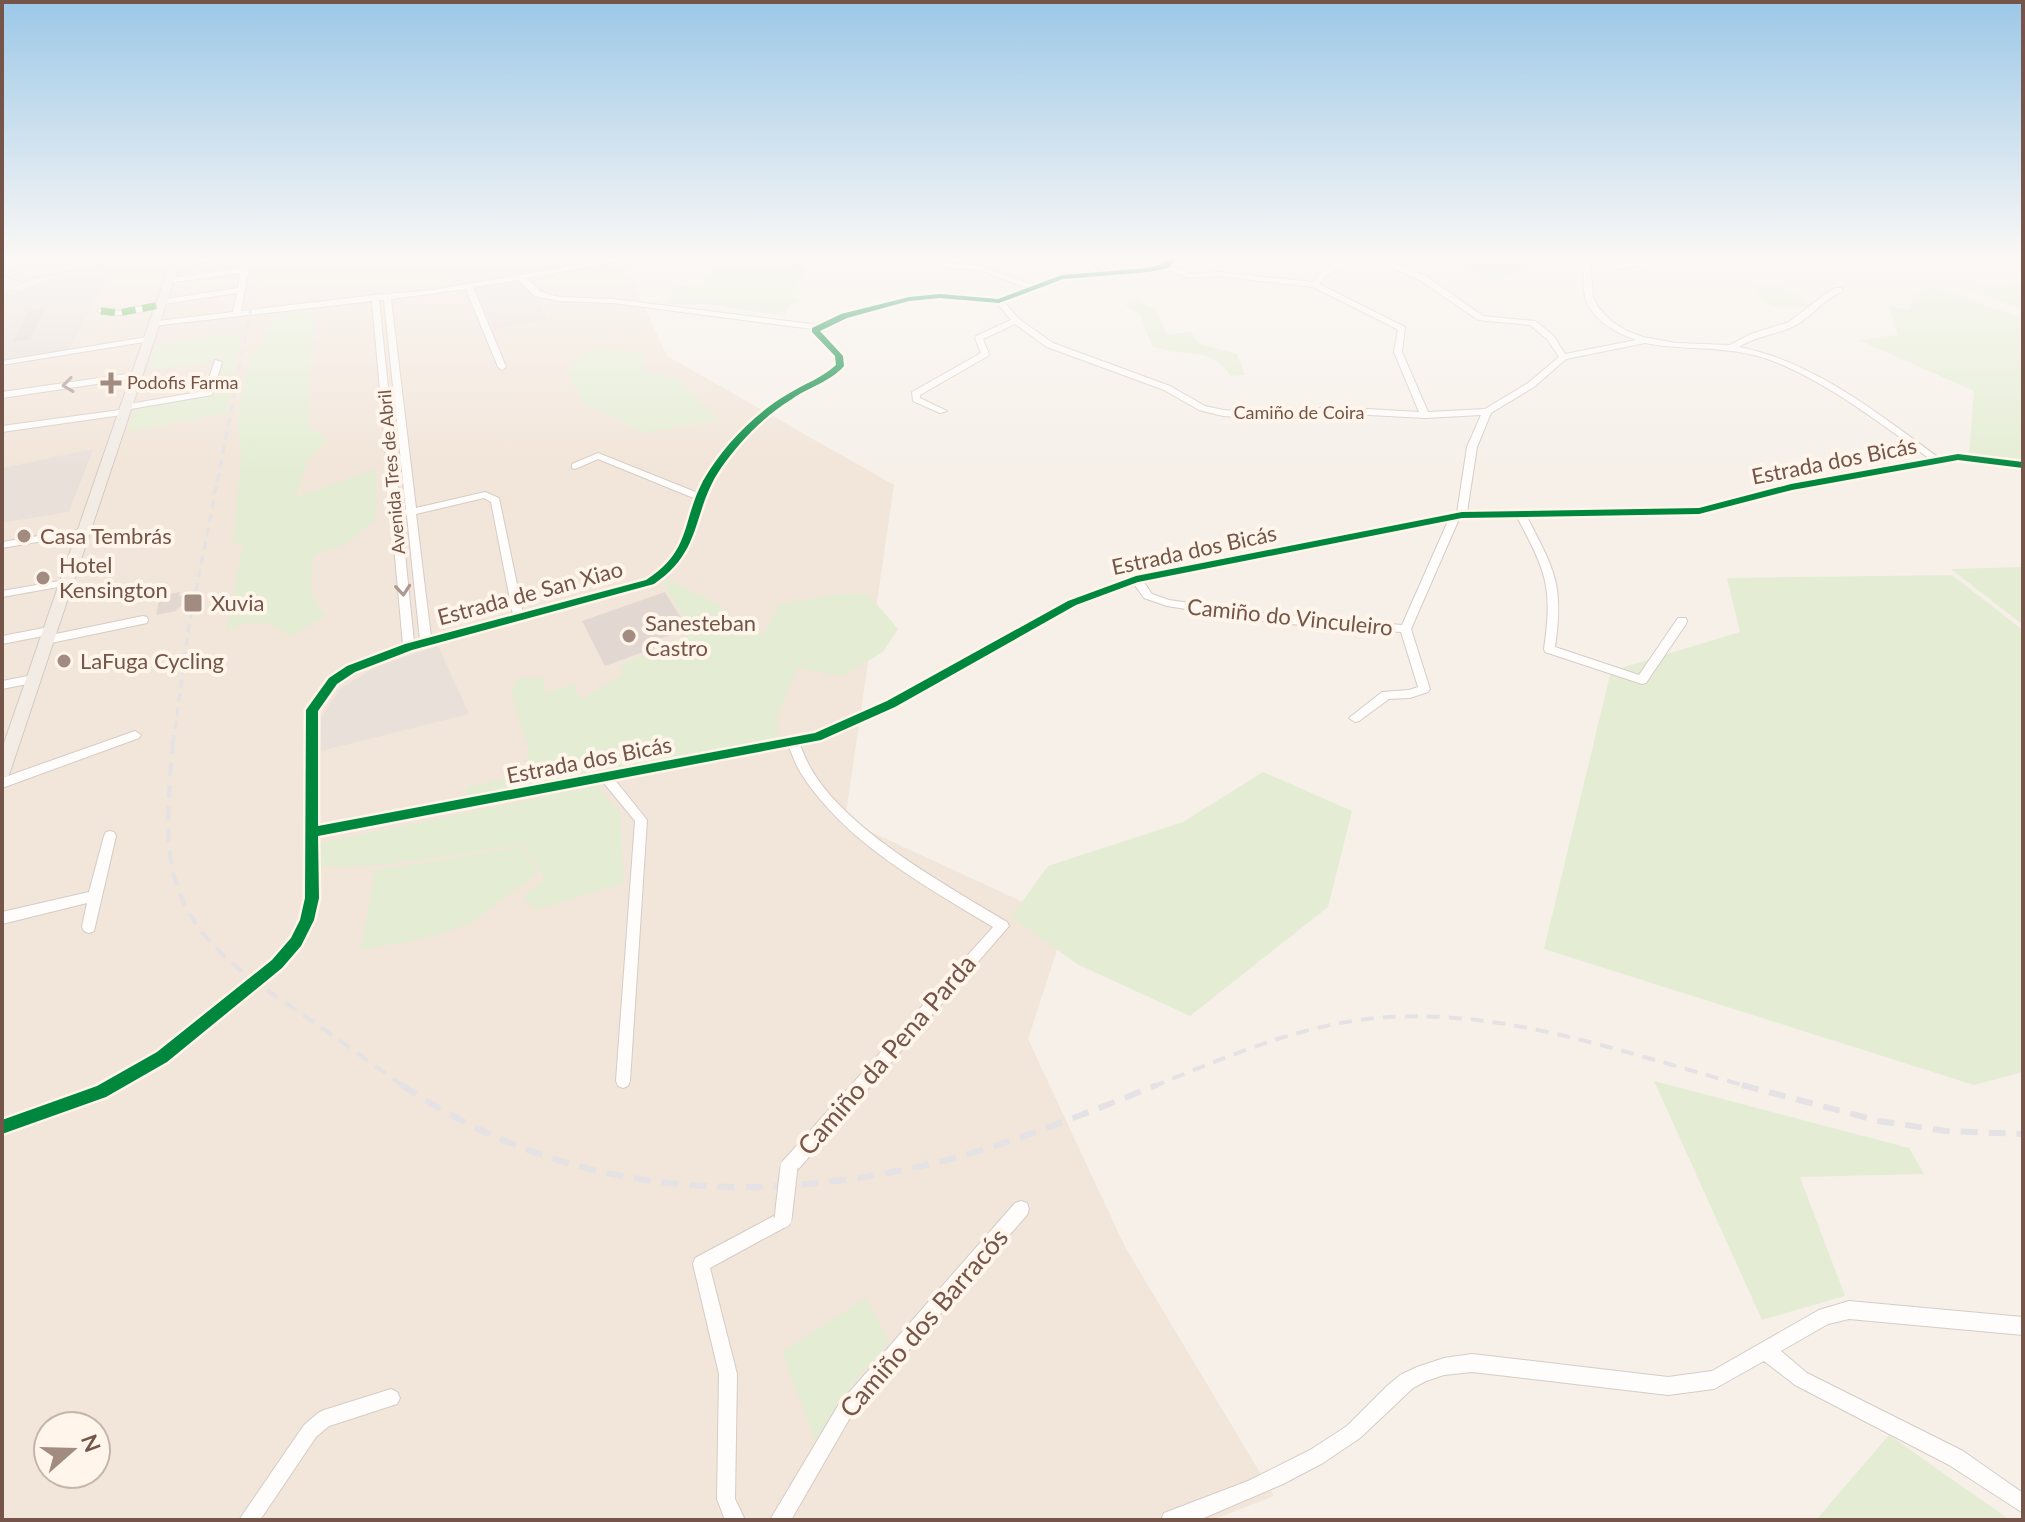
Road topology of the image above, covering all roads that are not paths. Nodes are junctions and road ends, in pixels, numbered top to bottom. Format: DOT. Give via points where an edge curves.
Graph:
graph roads {
  1 [pos="151,328"];
  2 [pos="378,328"];
  3 [pos="391,328"];
  4 [pos="486,328"];
  5 [pos="817,328"];
  6 [pos="998,328"];
  7 [pos="1026,328"];
  8 [pos="1400,328"];
  9 [pos="1538,328"];
  10 [pos="1619,328"];
  11 [pos="1779,328"];
  12 [pos="147,339"];
  13 [pos="1645,341"];
  14 [pos="1732,348"];
  15 [pos="1563,357"];
  16 [pos="218,362"];
  17 [pos="2,363"];
  18 [pos="502,367"];
  19 [pos="134,376"];
  20 [pos="2,395"];
  21 [pos="123,410"];
  22 [pos="943,411"];
  23 [pos="1487,412"];
  24 [pos="1425,415"];
  25 [pos="2,429"];
  26 [pos="1938,461"];
  27 [pos="2023,465"];
  28 [pos="575,466"];
  29 [pos="702,498"];
  30 [pos="411,511"];
  31 [pos="396,515"];
  32 [pos="1521,515"];
  33 [pos="1458,517"];
  34 [pos="81,532"];
  35 [pos="2,545"];
  36 [pos="1136,579"];
  37 [pos="65,583"];
  38 [pos="2,594"];
  39 [pos="518,616"];
  40 [pos="143,620"];
  41 [pos="1682,621"];
  42 [pos="1406,629"];
  43 [pos="48,635"];
  44 [pos="2,640"];
  45 [pos="426,642"];
  46 [pos="409,647"];
  47 [pos="33,679"];
  48 [pos="2,685"];
  49 [pos="1355,718"];
  50 [pos="135,735"];
  51 [pos="793,742"];
  52 [pos="3,765"];
  53 [pos="607,778"];
  54 [pos="2,783"];
  55 [pos="313,832"];
  56 [pos="110,836"];
  57 [pos="95,896"];
  58 [pos="2,918"];
  59 [pos="89,927"];
  60 [pos="623,1081"];
  61 [pos="2,1127"];
  62 [pos="1021,1209"];
  63 [pos="2023,1326"];
  64 [pos="1765,1350"];
  65 [pos="391,1398"];
  66 [pos="2023,1504"];
  67 [pos="249,1520"];
  68 [pos="735,1520"];
  69 [pos="780,1520"];
  70 [pos="1171,1520"];
  1 -- 12 [label="main road"];
  2 -- 31 [label="street, Avenida Tres de Abril"];
  3 -- 30 [label="street, Avenida Tres de Abril"];
  4 -- 18 [label="street"];
  5 -- 29 [label="street, Estrada de San Xiao" via="839,356 840,366 772,409 714,470"];
  6 -- 22 [label="street" via="979,338 985,354 915,394"];
  7 -- 24 [label="street, Camiño de Coira" via="1077,358 1223,413 1265,416 1332,410"];
  8 -- 24 [label="street" via="1398,352"];
  9 -- 15 [label="street"];
  10 -- 13 [label="street"];
  11 -- 14 [label="street"];
  12 -- 17 [label="street"];
  12 -- 19 [label="main road"];
  13 -- 14 [label="street"];
  13 -- 15 [label="street"];
  14 -- 26 [label="street" via="1803,373"];
  15 -- 23 [label="street"];
  16 -- 21 [label="street" via="209,393"];
  19 -- 20 [label="street, one-way"];
  19 -- 21 [label="main road"];
  21 -- 25 [label="street"];
  21 -- 34 [label="main road"];
  23 -- 24 [label="street, Camiño de Coira"];
  23 -- 33 [label="street" via="1472,447"];
  26 -- 27 [label="street, Estrada dos Bicás" via="1983,458"];
  26 -- 32 [label="street, Estrada dos Bicás" via="1791,487 1699,511"];
  28 -- 29 [label="street" via="598,456"];
  29 -- 39 [label="street, Estrada de San Xiao" via="683,551 665,574"];
  30 -- 31 [label="street"];
  30 -- 39 [label="street" via="485,495 496,500"];
  30 -- 45 [label="street, Avenida Tres de Abril"];
  31 -- 46 [label="street, Avenida Tres de Abril, one-way"];
  32 -- 33 [label="street, Estrada dos Bicás"];
  32 -- 41 [label="street" via="1554,580 1549,649 1642,680"];
  33 -- 36 [label="street, Estrada dos Bicás"];
  33 -- 42 [label="street"];
  34 -- 35 [label="street"];
  34 -- 37 [label="main road"];
  36 -- 42 [label="street, Camiño do Vinculeiro" via="1148,596 1167,603 1275,619"];
  36 -- 51 [label="street, Estrada dos Bicás" via="1072,603 891,704 817,737"];
  37 -- 38 [label="street"];
  37 -- 43 [label="main road"];
  39 -- 45 [label="street, Estrada de San Xiao"];
  40 -- 43 [label="street"];
  42 -- 49 [label="street" via="1424,689 1386,695"];
  43 -- 44 [label="street"];
  43 -- 47 [label="main road"];
  45 -- 46 [label="street, Estrada de San Xiao"];
  46 -- 55 [label="street, Estrada de San Xiao" via="351,669 333,681 312,710"];
  47 -- 48 [label="street"];
  47 -- 52 [label="main road"];
  50 -- 54 [label="street"];
  51 -- 53 [label="street, Estrada dos Bicás"];
  51 -- 68 [label="street, Camiño da Pena Parda, bridge" via="798,760 821,793 899,863 1002,926 789,1167 783,1219 701,1264 728,1374 726,1499"];
  53 -- 55 [label="street, Estrada dos Bicás"];
  53 -- 60 [label="street" via="641,820"];
  55 -- 61 [label="street, Estrada de San Xiao" via="307,920 277,964 162,1057 101,1092"];
  56 -- 57 [label="street"];
  57 -- 58 [label="street"];
  57 -- 59 [label="street"];
  62 -- 69 [label="street, Camiño dos Barracós" via="845,1410"];
  63 -- 64 [label="street" via="1849,1310 1825,1316"];
  64 -- 66 [label="street" via="1801,1379 1956,1458"];
  64 -- 70 [label="street" via="1714,1380 1668,1386 1472,1363 1442,1365 1389,1393 1360,1426 1304,1464"];
  65 -- 67 [label="street" via="324,1419 310,1431"];
}
